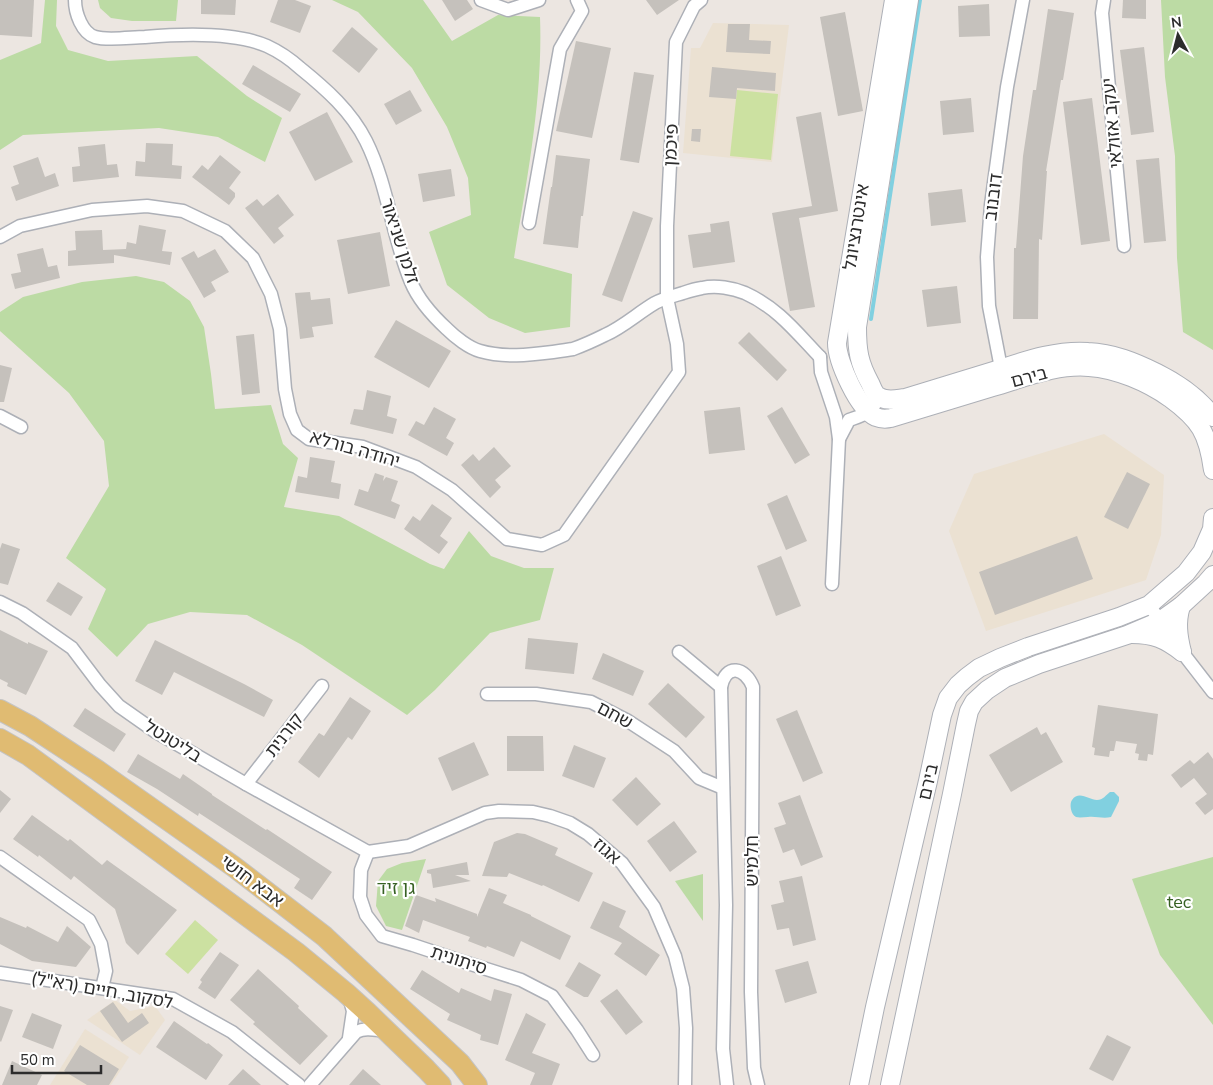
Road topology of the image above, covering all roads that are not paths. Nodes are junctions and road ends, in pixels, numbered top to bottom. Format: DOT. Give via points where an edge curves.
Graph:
graph roads {
  1 [pos="75,0"];
  2 [pos="481,0"];
  3 [pos="539,0"];
  4 [pos="577,0"];
  5 [pos="701,0"];
  6 [pos="894,0"];
  7 [pos="910,0"];
  8 [pos="1023,0"];
  9 [pos="1104,0"];
  10 [pos="529,223"];
  11 [pos="0,237"];
  12 [pos="1124,246"];
  13 [pos="667,298"];
  14 [pos="829,355"];
  15 [pos="1001,368"];
  16 [pos="862,369"];
  17 [pos="986,389"];
  18 [pos="877,396"];
  19 [pos="869,412"];
  20 [pos="0,416"];
  21 [pos="836,417"];
  22 [pos="1213,417"];
  23 [pos="850,420"];
  24 [pos="21,427"];
  25 [pos="839,439"];
  26 [pos="1213,470"];
  27 [pos="1213,518"];
  28 [pos="1213,575"];
  29 [pos="832,584"];
  30 [pos="0,602"];
  31 [pos="1149,605"];
  32 [pos="1181,606"];
  33 [pos="1160,620"];
  34 [pos="1127,635"];
  35 [pos="678,652"];
  36 [pos="1182,652"];
  37 [pos="322,686"];
  38 [pos="721,687"];
  39 [pos="1213,692"];
  40 [pos="487,694"];
  41 [pos="0,710"];
  42 [pos="0,739"];
  43 [pos="0,743"];
  44 [pos="28,755"];
  45 [pos="246,784"];
  46 [pos="723,788"];
  47 [pos="368,852"];
  48 [pos="0,857"];
  49 [pos="0,973"];
  50 [pos="102,988"];
  51 [pos="346,993"];
  52 [pos="386,1031"];
  53 [pos="349,1038"];
  54 [pos="593,1055"];
  55 [pos="299,1085"];
  56 [pos="310,1085"];
  57 [pos="441,1085"];
  58 [pos="477,1085"];
  59 [pos="685,1085"];
  60 [pos="727,1085"];
  61 [pos="758,1085"];
  62 [pos="860,1085"];
  63 [pos="890,1085"];
  1 -- 13 [label="street, זלמן שניאור" via="80,20 86,31 95,37 197,35 242,38 287,56 329,91 366,141 412,285 433,316 454,336 477,351 526,356 572,349 607,334"];
  2 -- 3 [label="street" via="508,10"];
  4 -- 10 [label="street" via="582,11 560,49"];
  5 -- 13 [label="street, פיכמן" via="694,6 676,42 667,226"];
  6 -- 14 [label="street, אינטרנציונל" via="837,343"];
  7 -- 16 [label="street, אינטרנציונל" via="857,328"];
  8 -- 15 [label="street, דובנוב" via="1006,87 987,257 990,306"];
  9 -- 12 [label="street, יעקב אזולאי" via="1102,13"];
  11 -- 13 [label="street, יהודה בורלא" via="20,226 92,210 147,206 183,211 225,231 253,258 271,294 280,329 290,414 297,430 309,439 363,447 416,467 452,490 507,539 542,545 564,535 679,372 677,344"];
  13 -- 14 [label="street, זלמן שניאור" via="704,287 738,290 776,311"];
  14 -- 16 [label="street, זלמן שניאור" via="848,358"];
  14 -- 19 [label="street"];
  14 -- 21 [label="street, אינטרנציונל" via="821,372"];
  15 -- 17 [label="street" via="994,383"];
  15 -- 18 [label="street, בירם" via="905,398 892,400"];
  15 -- 22 [label="street, בירם" via="1063,352 1106,354 1136,363 1169,379 1206,407"];
  16 -- 18 [label="street, אינטרנציונל"];
  17 -- 19 [label="street, בירם" via="891,418 876,417"];
  17 -- 26 [label="street, בירם" via="1063,368 1088,367 1131,378 1162,393 1194,419 1210,449"];
  18 -- 19 [label="street"];
  19 -- 23 [label="street"];
  20 -- 24 [label="street"];
  21 -- 23 [label="street"];
  21 -- 25 [label="street, אינטרנציונל"];
  23 -- 25 [label="street, אינטרנציונל"];
  25 -- 29 [label="street, אינטרנציונל"];
  27 -- 31 [label="street, בירם" via="1202,552 1186,573"];
  28 -- 32 [label="street, בירם"];
  30 -- 45 [label="street, בליטנטל" via="22,613 72,648 119,706 156,732"];
  31 -- 33 [label="street"];
  31 -- 62 [label="street, בירם" via="1000,658 966,677 948,698 875,1006"];
  32 -- 33 [label="street, בירם"];
  32 -- 36 [label="street" via="1177,629"];
  33 -- 34 [label="street, בירם"];
  33 -- 36 [label="street"];
  34 -- 36 [label="street" via="1154,636"];
  34 -- 63 [label="street, בירם" via="1005,678 987,690 969,711"];
  35 -- 38 [label="street"];
  36 -- 39 [label="street"];
  37 -- 45 [label="street, קורנית"];
  38 -- 46 [label="street, חלמיש"];
  38 -- 61 [label="street, חלמיש" via="725,675 735,670 745,674 753,687 751,992 754,1068"];
  40 -- 46 [label="street, שחם" via="536,694 591,702 674,751 699,778"];
  41 -- 58 [label="main road, אבא חושי" via="97,770 233,866 324,936 460,1063"];
  42 -- 44 [label="main road, אבא חושי"];
  43 -- 44 [label="main road"];
  44 -- 51 [label="main road, אבא חושי" via="296,952"];
  45 -- 47 [label="street, בליטנטל"];
  46 -- 60 [label="street, חלמיש" via="726,905 723,1049"];
  47 -- 54 [label="street, סיתונית" via="361,870 360,897 366,915 382,936 521,980 552,996"];
  47 -- 59 [label="street, אגוז" via="409,846 485,813 499,811 550,816 588,834 622,862 654,907 675,956 685,1012"];
  48 -- 50 [label="street" via="89,920 101,944 106,971"];
  49 -- 50 [label="street, לסקוב, חיים (רא\"ל)"];
  50 -- 55 [label="street, לסקוב, חיים (רא\"ל)" via="173,999 232,1032"];
  51 -- 52 [label="main road, אבא חושי"];
  51 -- 53 [label="street" via="353,1011"];
  52 -- 53 [label="street" via="367,1028"];
  52 -- 57 [label="main road, אבא חושי"];
  53 -- 56 [label="street"];
}
